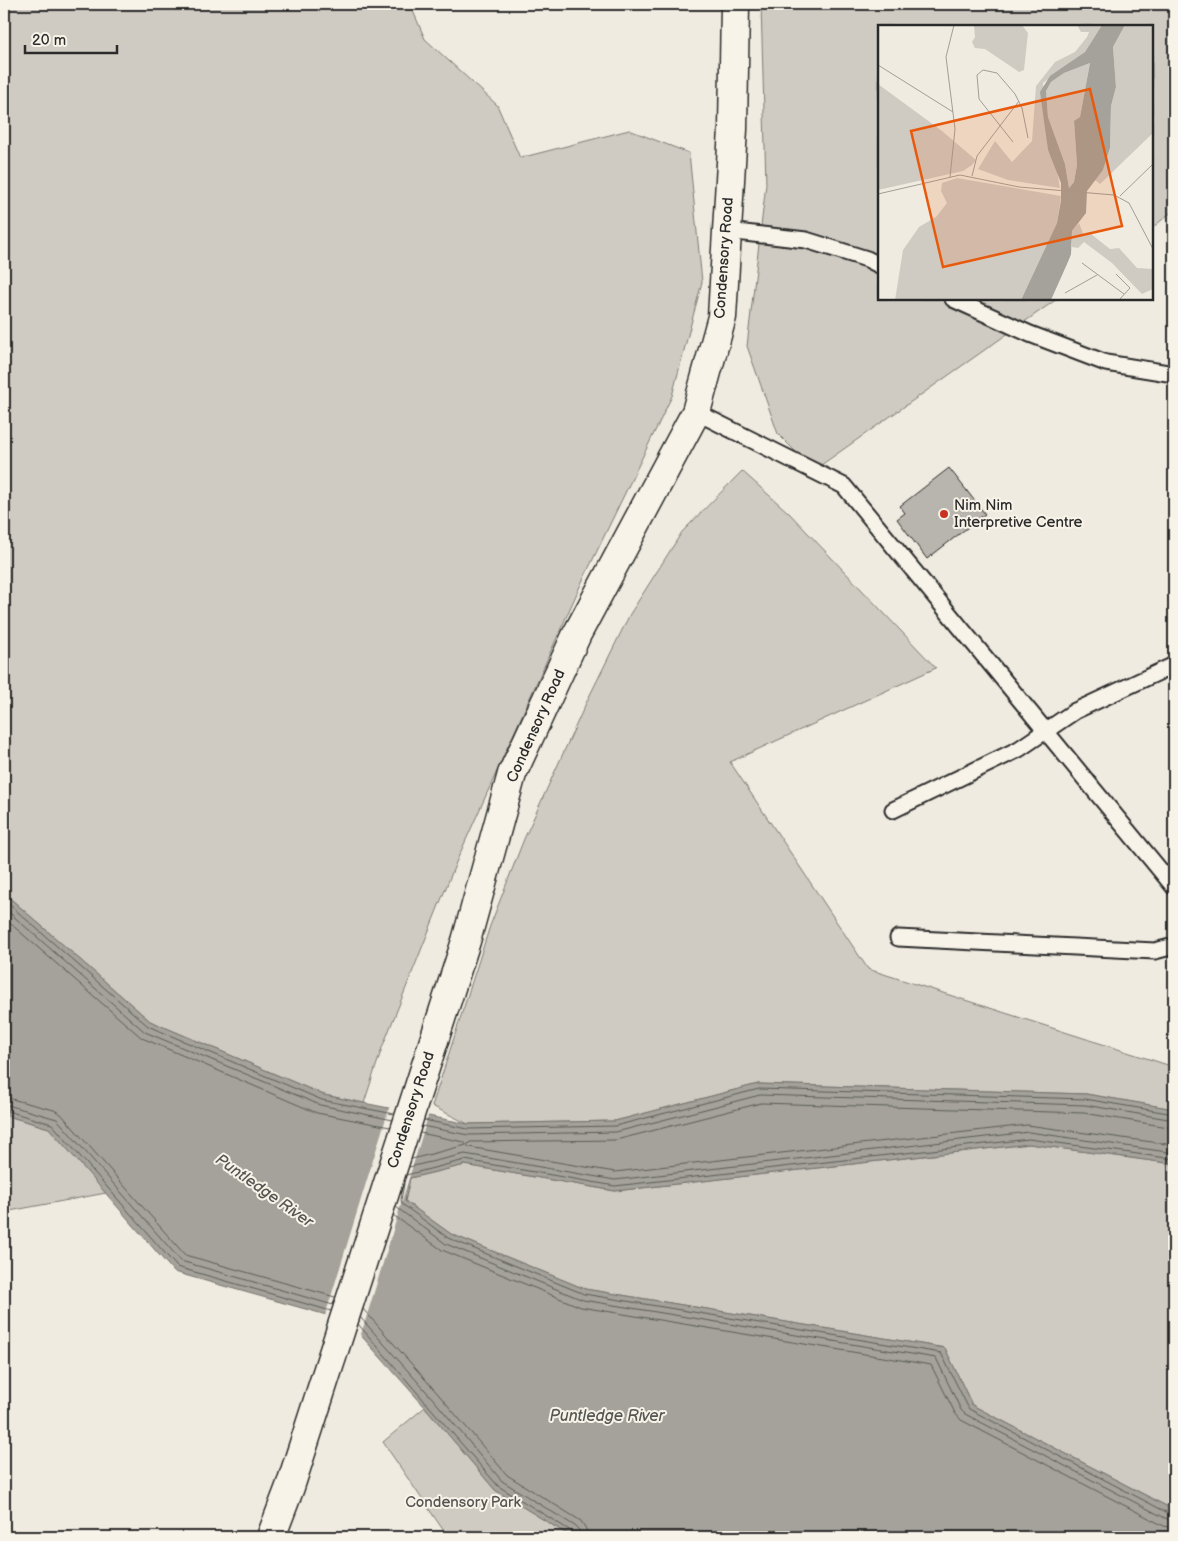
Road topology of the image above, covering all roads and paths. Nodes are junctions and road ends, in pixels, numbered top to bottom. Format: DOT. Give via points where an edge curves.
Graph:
graph roads {
  1 [pos="735,4"];
  2 [pos="727,231"];
  3 [pos="878,264"];
  4 [pos="955,300"];
  5 [pos="1174,374"];
  6 [pos="696,412"];
  7 [pos="1174,665"];
  8 [pos="1046,731"];
  9 [pos="893,810"];
  10 [pos="1174,887"];
  11 [pos="898,938"];
  12 [pos="1174,946"];
  13 [pos="271,1537"];
  1 -- 2 [label="street, Condensory Road"];
  2 -- 3 [label="lane" via="806,240"];
  2 -- 6 [label="street, Condensory Road" via="722,317"];
  4 -- 5 [label="lane" via="1030,334 1106,363"];
  6 -- 8 [label="lane" via="844,486"];
  6 -- 13 [label="street, Condensory Road" via="577,634 512,774 466,941 296,1469"];
  7 -- 8 [label="lane" via="1076,711"];
  8 -- 9 [label="lane" via="1019,750"];
  8 -- 10 [label="lane"];
  11 -- 12 [label="lane" via="1155,951"];
}
